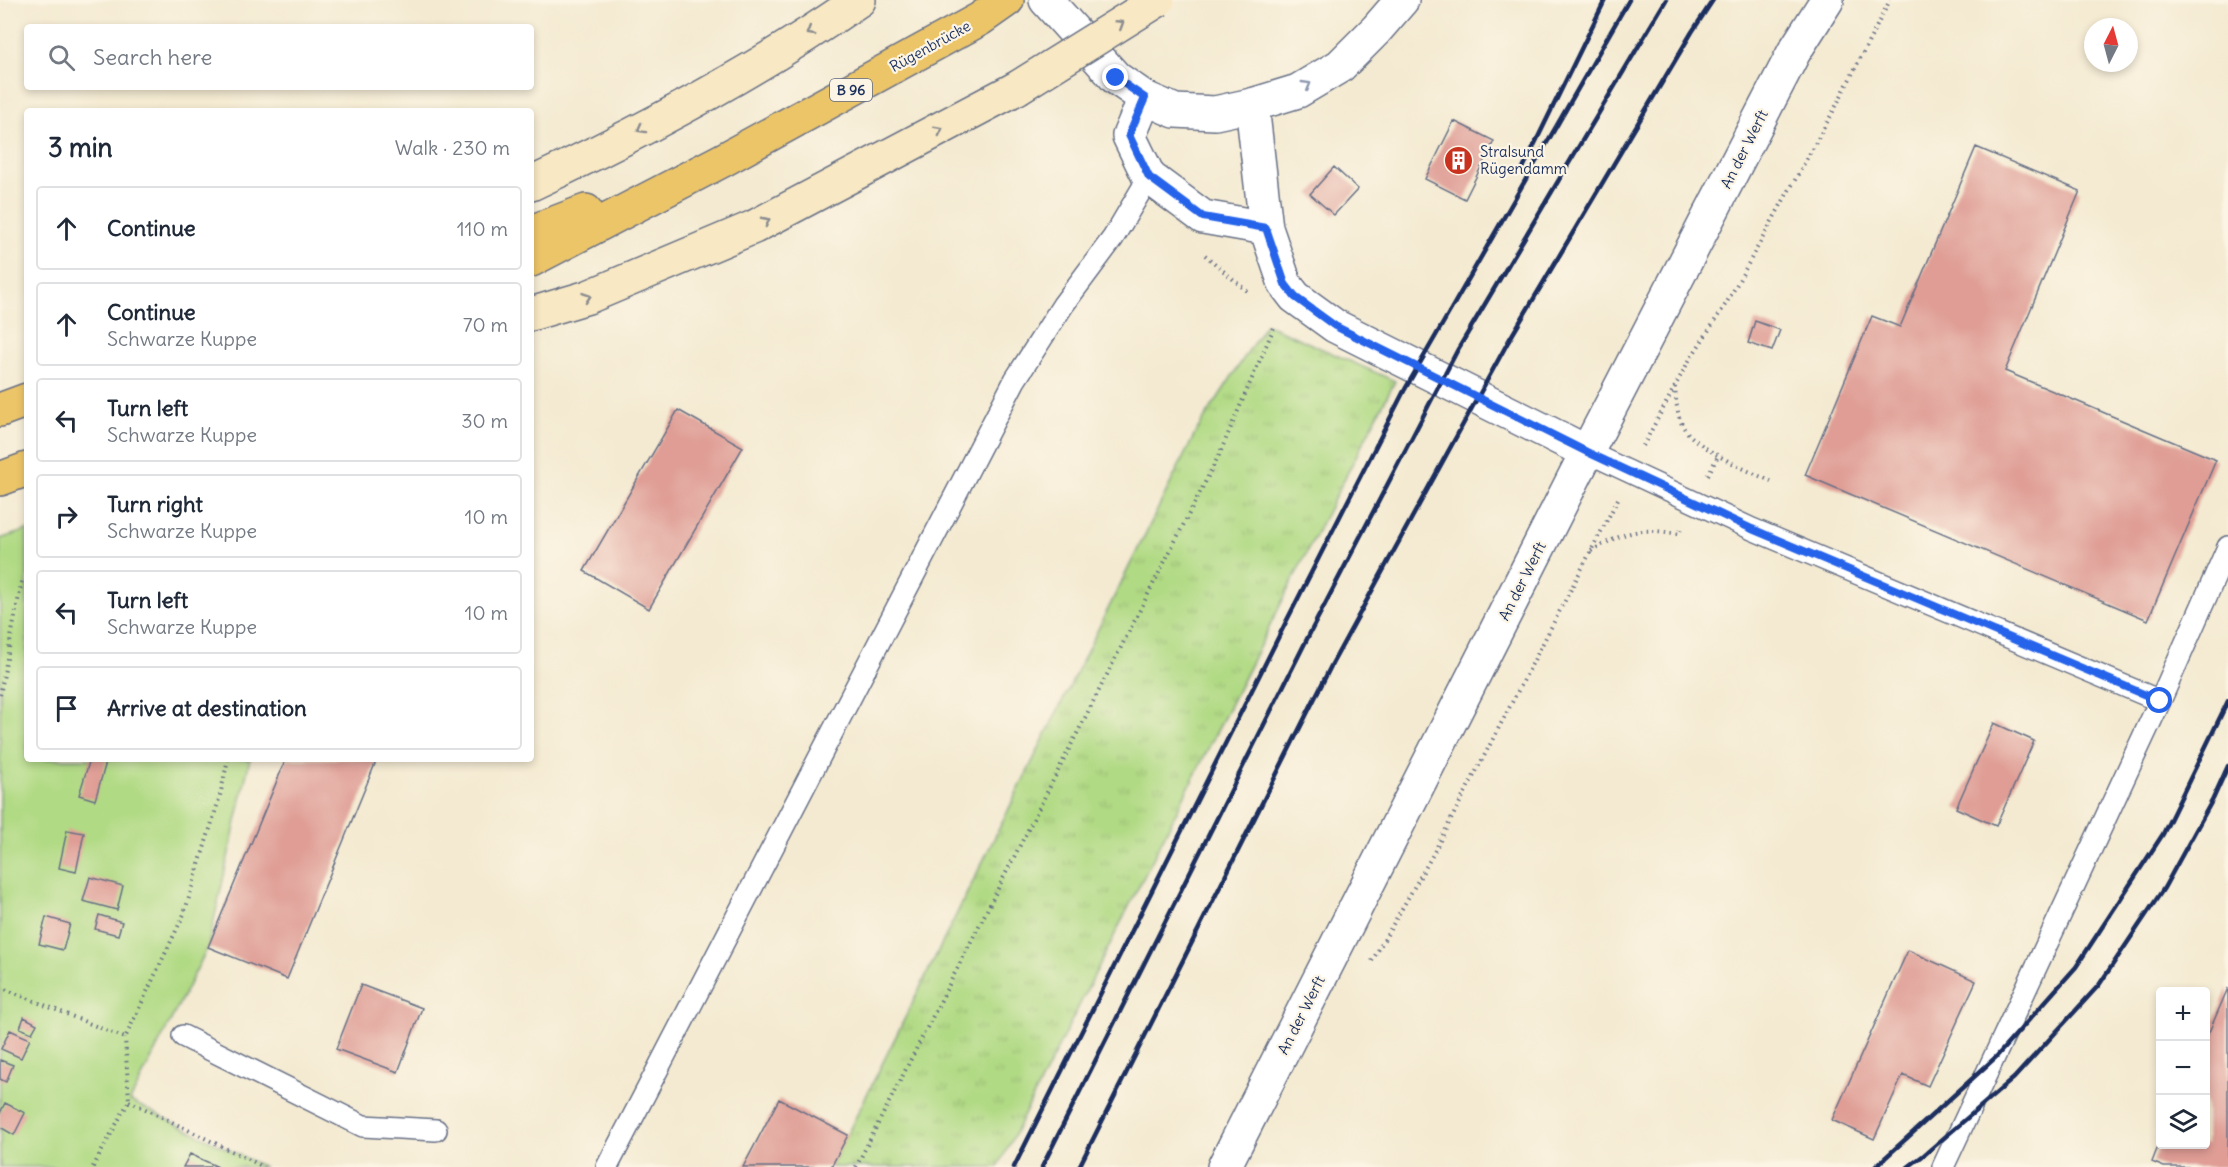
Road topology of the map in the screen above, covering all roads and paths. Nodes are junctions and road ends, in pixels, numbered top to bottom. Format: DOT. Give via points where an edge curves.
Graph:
graph roads {
  1 [pos="860,0"];
  2 [pos="1007,0"];
  3 [pos="1046,0"];
  4 [pos="1158,0"];
  5 [pos="1402,0"];
  6 [pos="1827,0"];
  7 [pos="1890,0"];
  8 [pos="1145,98"];
  9 [pos="1252,105"];
  10 [pos="723,160"];
  11 [pos="1149,177"];
  12 [pos="534,183"];
  13 [pos="1266,228"];
  14 [pos="534,231"];
  15 [pos="1197,249"];
  16 [pos="534,258"];
  17 [pos="1289,305"];
  18 [pos="534,313"];
  19 [pos="1675,386"];
  20 [pos="24,401"];
  21 [pos="0,410"];
  22 [pos="1587,452"];
  23 [pos="24,471"];
  24 [pos="1631,472"];
  25 [pos="0,479"];
  26 [pos="1772,481"];
  27 [pos="2228,547"];
  28 [pos="22,580"];
  29 [pos="0,695"];
  30 [pos="2160,701"];
  31 [pos="227,762"];
  32 [pos="1371,963"];
  33 [pos="0,987"];
  34 [pos="183,1036"];
  35 [pos="125,1038"];
  36 [pos="129,1101"];
  37 [pos="436,1130"];
  38 [pos="93,1167"];
  39 [pos="264,1167"];
  40 [pos="608,1167"];
  41 [pos="856,1167"];
  42 [pos="1224,1167"];
  43 [pos="1943,1167"];
  1 -- 12 [label="main road, one-way" via="608,148"];
  2 -- 10 [label="highway, Rügenbrücke / B 96" via="980,19"];
  3 -- 8 [label="street" via="1116,78"];
  18 -- 4 [label="main road, one-way, bridge" via="588,297 754,227 1017,88"];
  9 -- 5 [label="street, one-way" via="1298,90 1340,66"];
  6 -- 22 [label="street, An der Werft" via="1794,52"];
  7 -- 19 [label="path" via="1727,302"];
  8 -- 9 [label="street" via="1175,111 1215,113"];
  8 -- 11 [label="street" via="1129,135"];
  9 -- 13 [label="street"];
  10 -- 14 [label="highway, B 96"];
  10 -- 16 [label="highway, B 96"];
  11 -- 13 [label="street" via="1203,217"];
  11 -- 40 [label="lane" via="1113,238 1063,305 1015,380"];
  13 -- 17 [label="street"];
  15 -- 17 [label="path" via="1265,308"];
  17 -- 22 [label="street"];
  17 -- 41 [label="path" via="1274,327 1219,455"];
  19 -- 24 [label="path"];
  19 -- 26 [label="path" via="1683,427 1697,442"];
  20 -- 21 [label="highway"];
  22 -- 24 [label="lane"];
  22 -- 42 [label="street, An der Werft"];
  23 -- 25 [label="highway"];
  24 -- 30 [label="lane" via="1752,529"];
  24 -- 32 [label="path" via="1432,856"];
  27 -- 30 [label="lane"];
  28 -- 29 [label="path"];
  30 -- 43 [label="lane"];
  31 -- 35 [label="path" via="184,914"];
  33 -- 35 [label="path"];
  34 -- 37 [label="lane" via="363,1126"];
  35 -- 36 [label="path"];
  36 -- 38 [label="path"];
  36 -- 39 [label="path"];
}
